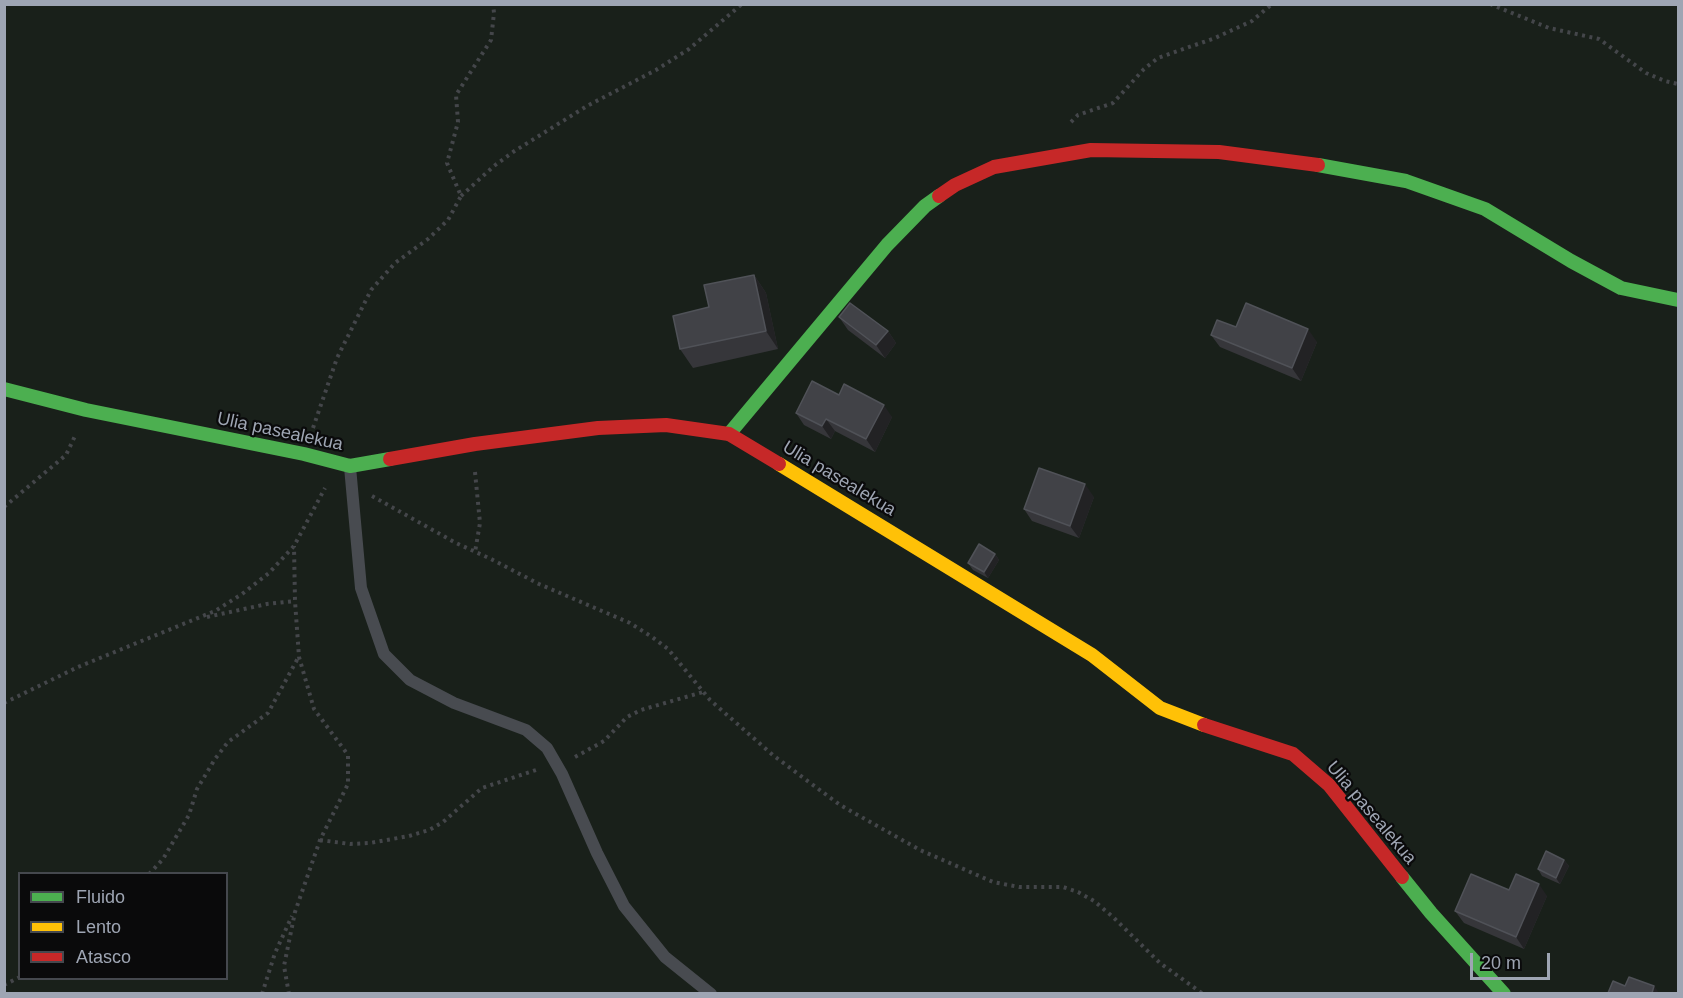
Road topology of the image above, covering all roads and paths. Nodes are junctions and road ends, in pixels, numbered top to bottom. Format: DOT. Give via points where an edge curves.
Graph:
graph roads {
  1 [pos="493,4"];
  2 [pos="742,4"];
  3 [pos="1272,4"];
  4 [pos="1490,4"];
  5 [pos="1678,84"];
  6 [pos="1069,123"];
  7 [pos="461,195"];
  8 [pos="1678,300"];
  9 [pos="4,389"];
  10 [pos="86,410"];
  11 [pos="729,434"];
  12 [pos="469,445"];
  13 [pos="304,454"];
  14 [pos="350,466"];
  15 [pos="351,482"];
  16 [pos="4,507"];
  17 [pos="294,546"];
  18 [pos="475,552"];
  19 [pos="295,601"];
  20 [pos="198,619"];
  21 [pos="299,657"];
  22 [pos="703,692"];
  23 [pos="4,703"];
  24 [pos="556,763"];
  25 [pos="320,840"];
  26 [pos="150,872"];
  27 [pos="298,905"];
  28 [pos="18,978"];
  29 [pos="4,985"];
  30 [pos="262,993"];
  31 [pos="289,993"];
  32 [pos="711,993"];
  33 [pos="1203,993"];
  34 [pos="1504,993"];
  1 -- 7 [label="path" via="491,40 456,95 458,122 447,163"];
  2 -- 7 [label="path" via="689,49 513,152"];
  3 -- 6 [label="path" via="1252,21 1158,58 1113,103 1078,115"];
  4 -- 5 [label="path" via="1549,28 1599,39 1646,73"];
  7 -- 13 [label="path" via="448,220 395,263 371,290 337,358"];
  8 -- 11 [label="street" via="1620,288 1485,209 1406,181 1219,152 1090,150 994,167 955,185 925,206 887,245"];
  9 -- 10 [label="street, Ulia pasealekua"];
  10 -- 13 [label="street, Ulia pasealekua"];
  10 -- 16 [label="path" via="66,455"];
  11 -- 12 [label="street, Ulia pasealekua" via="666,425 598,428"];
  11 -- 34 [label="street, Ulia pasealekua" via="1092,655 1160,708 1293,754 1329,785 1431,914"];
  12 -- 14 [label="street, Ulia pasealekua"];
  12 -- 18 [label="path" via="479,502"];
  13 -- 14 [label="street, Ulia pasealekua"];
  14 -- 15 [label="lane"];
  14 -- 17 [label="path" via="325,489"];
  15 -- 18 [label="path" via="390,508"];
  15 -- 24 [label="lane" via="361,588 384,654 410,680 454,703 526,730 547,748"];
  17 -- 19 [label="path"];
  17 -- 20 [label="path" via="242,594"];
  18 -- 22 [label="path" via="630,623 668,649"];
  19 -- 20 [label="path"];
  19 -- 21 [label="path"];
  20 -- 23 [label="path" via="78,667"];
  21 -- 25 [label="path" via="314,709 348,755 348,784"];
  21 -- 26 [label="path" via="268,713 228,742 215,759 197,789 189,814 163,859"];
  22 -- 24 [label="path" via="641,710 627,717 604,741 577,757"];
  22 -- 33 [label="path" via="774,756 840,805 920,849 993,882 1019,887 1063,887 1078,892 1113,917 1160,963"];
  24 -- 25 [label="path" via="482,788 443,822 419,833 370,843"];
  24 -- 32 [label="lane" via="624,906 665,957"];
  25 -- 27 [label="path"];
  27 -- 30 [label="path" via="275,953"];
  27 -- 31 [label="path" via="284,966"];
  28 -- 29 [label="path"];
}
